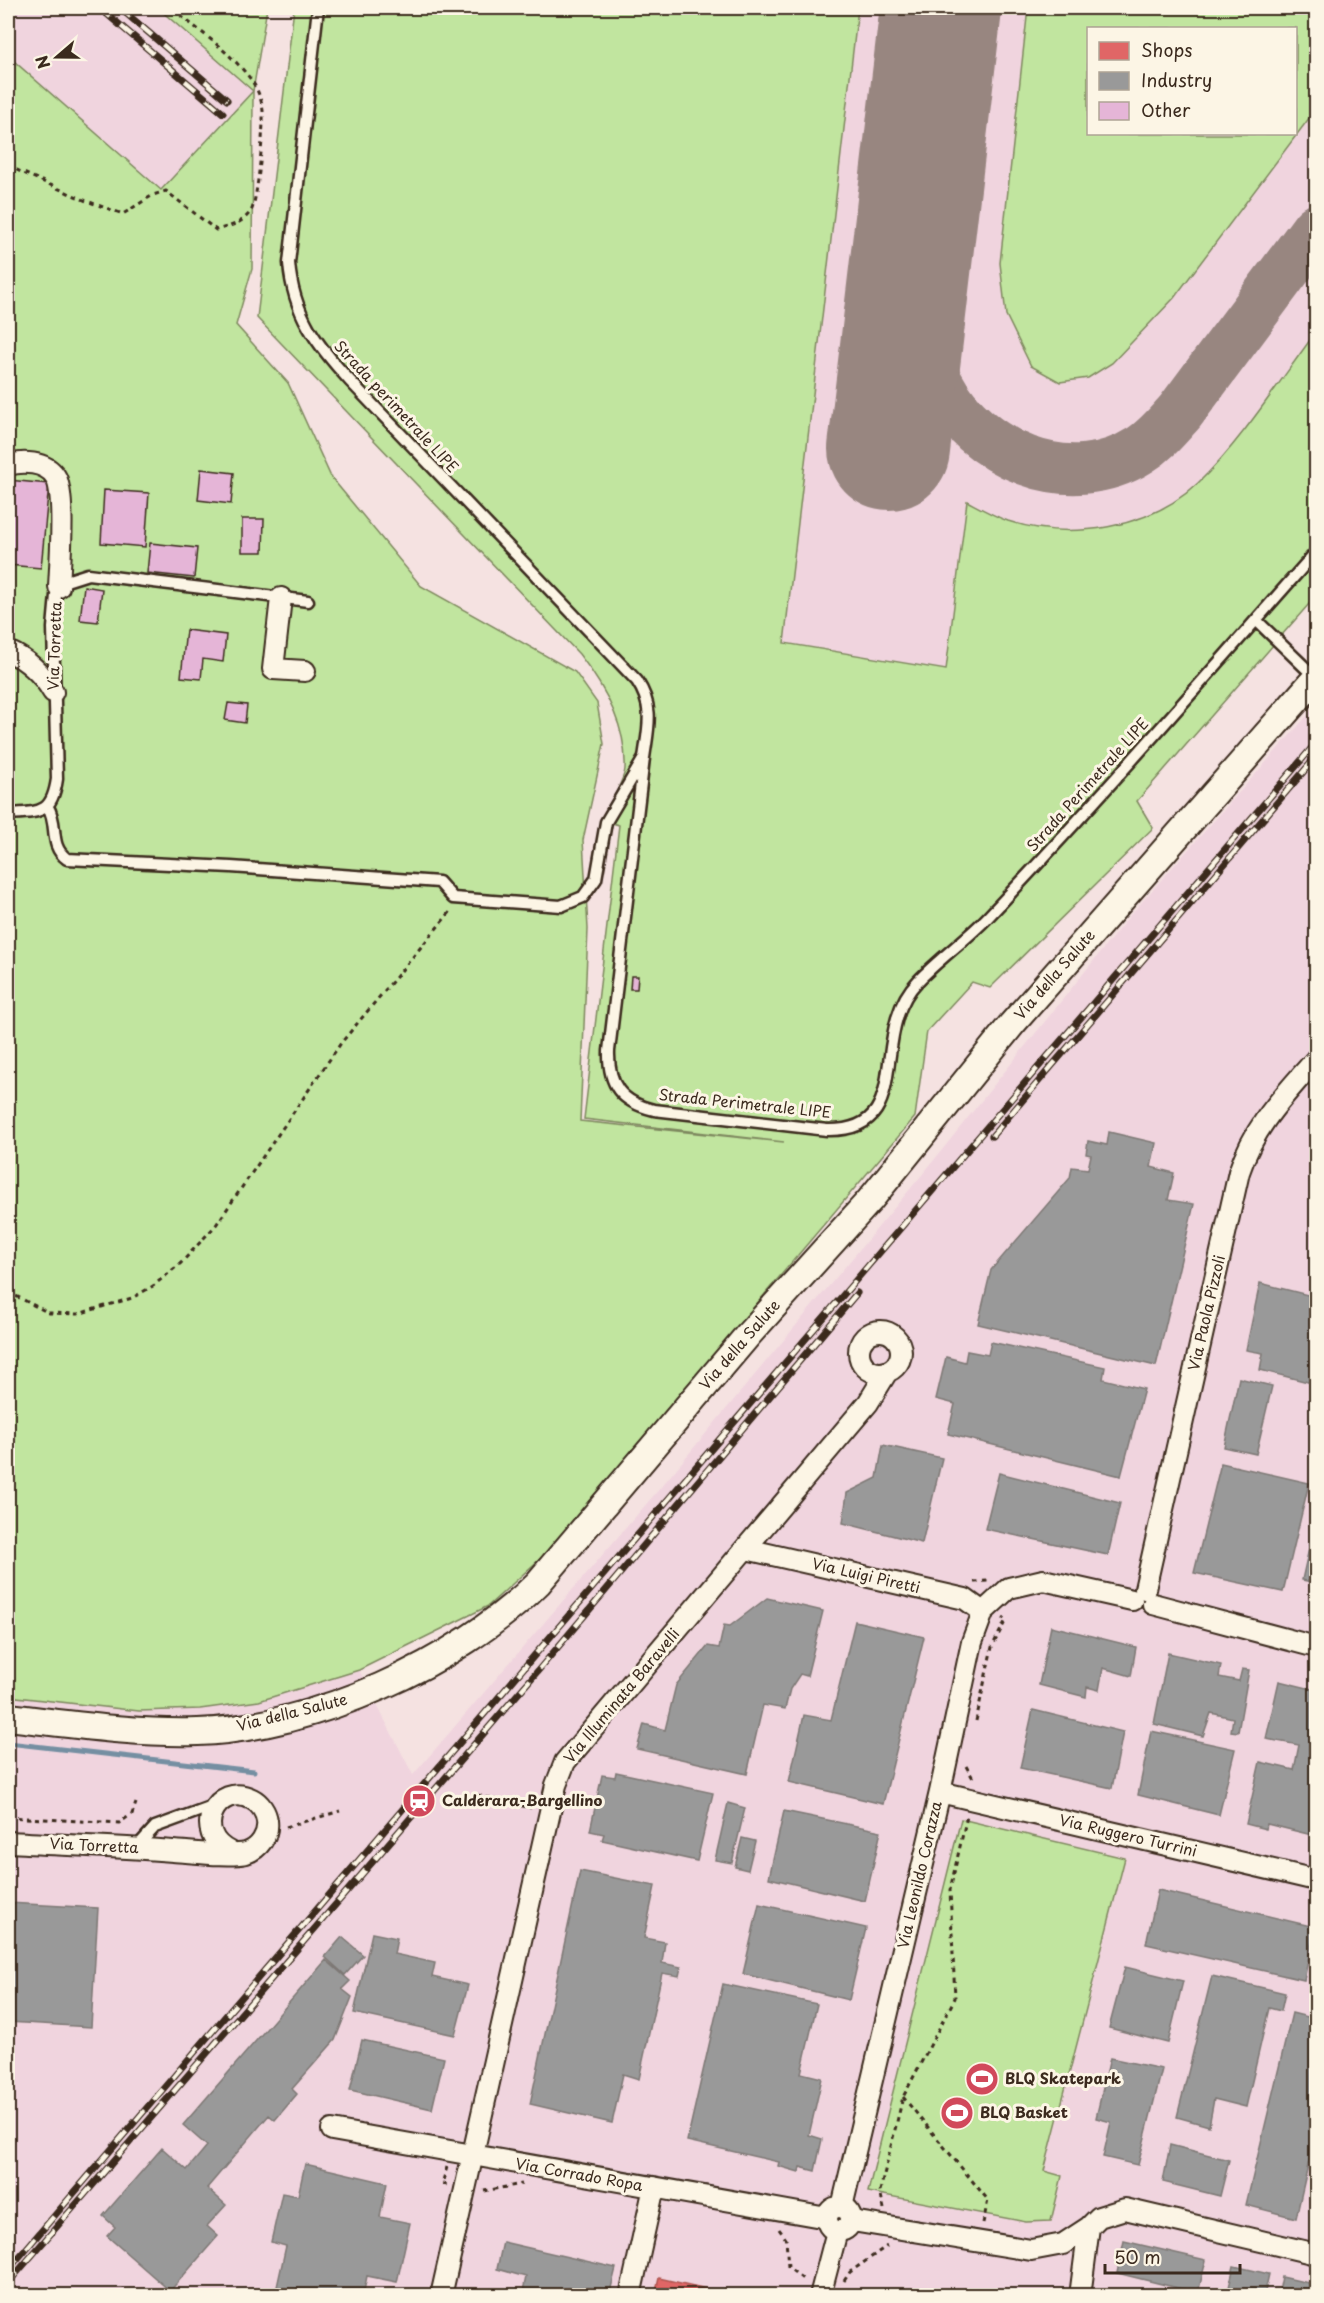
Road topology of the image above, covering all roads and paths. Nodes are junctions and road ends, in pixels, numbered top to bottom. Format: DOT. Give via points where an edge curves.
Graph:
graph roads {
  1 [pos="171,8"];
  2 [pos="318,8"];
  3 [pos="8,166"];
  4 [pos="8,465"];
  5 [pos="1317,552"];
  6 [pos="59,587"];
  7 [pos="281,598"];
  8 [pos="308,601"];
  9 [pos="1256,620"];
  10 [pos="8,651"];
  11 [pos="305,671"];
  12 [pos="1316,678"];
  13 [pos="53,692"];
  14 [pos="644,758"];
  15 [pos="48,807"];
  16 [pos="8,814"];
  17 [pos="453,898"];
  18 [pos="1317,1059"];
  19 [pos="8,1292"];
  20 [pos="887,1371"];
  21 [pos="746,1549"];
  22 [pos="970,1582"];
  23 [pos="1106,1595"];
  24 [pos="1150,1595"];
  25 [pos="989,1605"];
  26 [pos="1317,1647"];
  27 [pos="8,1717"];
  28 [pos="976,1724"];
  29 [pos="968,1757"];
  30 [pos="940,1792"];
  31 [pos="477,1795"];
  32 [pos="535,1799"];
  33 [pos="971,1799"];
  34 [pos="136,1803"];
  35 [pos="218,1804"];
  36 [pos="533,1808"];
  37 [pos="340,1811"];
  38 [pos="8,1817"];
  39 [pos="530,1820"];
  40 [pos="209,1826"];
  41 [pos="267,1832"];
  42 [pos="8,1842"];
  43 [pos="135,1849"];
  44 [pos="181,1852"];
  45 [pos="230,1852"];
  46 [pos="1317,1880"];
  47 [pos="903,2097"];
  48 [pos="332,2130"];
  49 [pos="450,2152"];
  50 [pos="474,2157"];
  51 [pos="533,2186"];
  52 [pos="654,2187"];
  53 [pos="465,2189"];
  54 [pos="839,2219"];
  55 [pos="982,2225"];
  56 [pos="888,2227"];
  57 [pos="1089,2227"];
  58 [pos="772,2228"];
  59 [pos="1317,2254"];
  60 [pos="821,2290"];
  61 [pos="441,2295"];
  62 [pos="630,2295"];
  63 [pos="1080,2295"];
  1 -- 3 [label="path" via="219,47 259,93 263,125 256,194 253,209 240,224 216,230 166,191 123,214"];
  2 -- 14 [label="lane, Strada perimetrale LIPE" via="289,263 293,294 302,317 322,350 350,381 637,681 650,710"];
  4 -- 6 [label="street" via="22,461 43,466 55,475 60,492"];
  5 -- 9 [label="lane, Strada Perimetrale LIPE"];
  6 -- 7 [label="lane, Via Torretta" via="75,576 88,574"];
  6 -- 13 [label="lane, Via Torretta" via="53,628"];
  7 -- 8 [label="lane, Via Torretta"];
  7 -- 11 [label="street" via="273,669"];
  9 -- 12 [label="lane"];
  9 -- 14 [label="lane, Strada Perimetrale LIPE" via="1073,827 972,933 907,993 894,1019 881,1106 868,1120 850,1129 827,1130 654,1110 631,1102 615,1086 609,1051"];
  10 -- 13 [label="street" via="30,664"];
  12 -- 27 [label="street, Via della Salute" via="1012,1024 870,1200 748,1335 518,1603 442,1656 395,1681 331,1706 272,1720 200,1732 151,1732"];
  13 -- 15 [label="lane, Via Torretta" via="57,778 54,798"];
  14 -- 17 [label="lane" via="606,822 596,879 584,897 561,906"];
  15 -- 16 [label="lane"];
  15 -- 17 [label="lane" via="53,815 54,845 67,859 439,882"];
  17 -- 19 [label="path" via="450,914 341,1043 216,1226 181,1263 132,1298 78,1314 49,1313"];
  18 -- 24 [label="street, Via Paola Pizzoli" via="1265,1118 1248,1146 1239,1172"];
  20 -- 21 [label="street, Via Illuminata Baravelli" via="868,1403"];
  21 -- 25 [label="street, Via Luigi Piretti"];
  21 -- 50 [label="street, Via Illuminata Baravelli" via="572,1752 560,1773"];
  22 -- 25 [label="path" via="988,1581"];
  23 -- 24 [label="street"];
  23 -- 24 [label="street" via="1132,1587"];
  23 -- 25 [label="street" via="1043,1580 1009,1588"];
  24 -- 26 [label="street"];
  25 -- 28 [label="path" via="1006,1620 992,1647"];
  25 -- 30 [label="street, Via Leonildo Corazza" via="972,1642"];
  29 -- 33 [label="path" via="966,1768 975,1779"];
  30 -- 33 [label="street, Via Ruggero Turrini"];
  30 -- 54 [label="street, Via Leonildo Corazza"];
  31 -- 36 [label="path"];
  32 -- 36 [label="path"];
  33 -- 46 [label="street, Via Ruggero Turrini"];
  33 -- 47 [label="path" via="950,1890 954,1998"];
  34 -- 38 [label="path" via="132,1814 119,1823"];
  35 -- 40 [label="street"];
  35 -- 41 [label="street" via="234,1796 253,1799 265,1813"];
  35 -- 43 [label="lane" via="155,1827"];
  36 -- 39 [label="path"];
  37 -- 41 [label="path"];
  40 -- 44 [label="street"];
  40 -- 45 [label="street" via="215,1842"];
  41 -- 45 [label="street, Via Torretta" via="256,1848 239,1854"];
  42 -- 43 [label="street, Via Torretta"];
  43 -- 44 [label="street, Via Torretta"];
  44 -- 45 [label="street, Via Torretta"];
  47 -- 55 [label="path" via="988,2200"];
  47 -- 56 [label="path" via="880,2191"];
  48 -- 49 [label="street, Via Corrado Ropa"];
  49 -- 50 [label="street, Via Corrado Ropa"];
  49 -- 53 [label="path" via="442,2184"];
  50 -- 52 [label="street, Via Corrado Ropa"];
  50 -- 53 [label="street, Via Illuminata Baravelli"];
  51 -- 53 [label="path" via="521,2184 480,2192"];
  52 -- 54 [label="street, Via Corrado Ropa"];
  52 -- 62 [label="street"];
  53 -- 61 [label="street, Via Illuminata Baravelli"];
  54 -- 56 [label="street, Via Corrado Ropa"];
  54 -- 60 [label="street, Via Leonildo Corazza"];
  56 -- 57 [label="street, Via Corrado Ropa" via="1031,2250 1063,2244"];
  56 -- 60 [label="path" via="890,2245 850,2272 840,2289"];
  57 -- 59 [label="street, Via Corrado Ropa" via="1099,2217 1125,2209"];
  57 -- 63 [label="street"];
  58 -- 60 [label="path" via="782,2230 786,2239 788,2267"];
}
